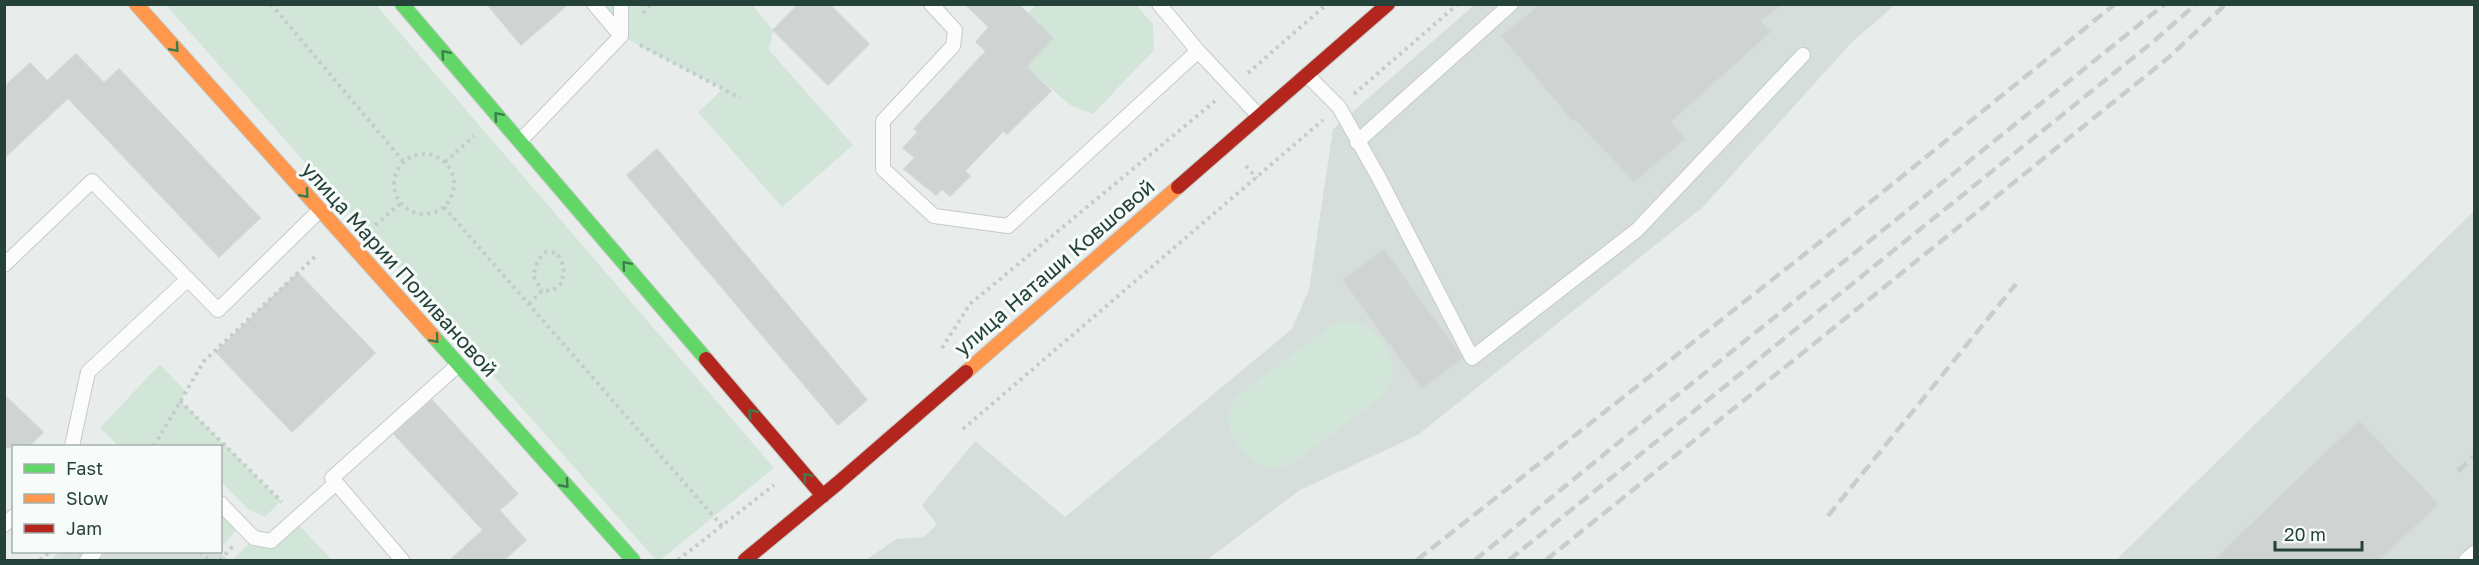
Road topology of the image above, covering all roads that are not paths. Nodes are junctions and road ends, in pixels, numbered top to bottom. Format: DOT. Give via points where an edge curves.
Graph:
graph roads {
  1 [pos="136,4"];
  2 [pos="402,4"];
  3 [pos="594,4"];
  4 [pos="621,4"];
  5 [pos="931,4"];
  6 [pos="1159,4"];
  7 [pos="1388,4"];
  8 [pos="1511,4"];
  9 [pos="621,36"];
  10 [pos="1198,51"];
  11 [pos="1803,55"];
  12 [pos="1307,75"];
  13 [pos="1259,116"];
  14 [pos="519,141"];
  15 [pos="1357,142"];
  16 [pos="320,210"];
  17 [pos="4,265"];
  18 [pos="188,279"];
  19 [pos="458,365"];
  20 [pos="72,445"];
  21 [pos="336,483"];
  22 [pos="823,496"];
  23 [pos="222,505"];
  24 [pos="2475,553"];
  25 [pos="402,561"];
  26 [pos="633,561"];
  27 [pos="746,561"];
  28 [pos="2466,561"];
  1 -- 16 [label="street, улица Марии Поливановой, one-way"];
  14 -- 2 [label="street, one-way"];
  3 -- 9 [label="lane"];
  4 -- 9 [label="lane"];
  5 -- 10 [label="lane" via="956,30 953,46 883,121 883,169 934,216 1008,226"];
  6 -- 10 [label="lane"];
  7 -- 12 [label="street, улица Наташи Ковшовой" via="1366,16"];
  8 -- 15 [label="lane"];
  9 -- 14 [label="lane"];
  10 -- 13 [label="lane"];
  11 -- 15 [label="lane" via="1637,230 1472,358"];
  12 -- 13 [label="street, улица Наташи Ковшовой"];
  12 -- 15 [label="lane" via="1339,107"];
  13 -- 22 [label="street, улица Наташи Ковшовой"];
  22 -- 14 [label="street, one-way"];
  16 -- 18 [label="lane" via="218,310"];
  16 -- 19 [label="street, улица Марии Поливановой, one-way"];
  17 -- 18 [label="lane" via="92,181"];
  18 -- 20 [label="lane" via="88,372"];
  19 -- 21 [label="lane" via="332,478"];
  19 -- 26 [label="street, улица Марии Поливановой, one-way"];
  21 -- 23 [label="lane" via="271,541 254,538"];
  21 -- 25 [label="lane"];
  22 -- 27 [label="street, улица Наташи Ковшовой"];
  24 -- 28 [label="lane"];
}
